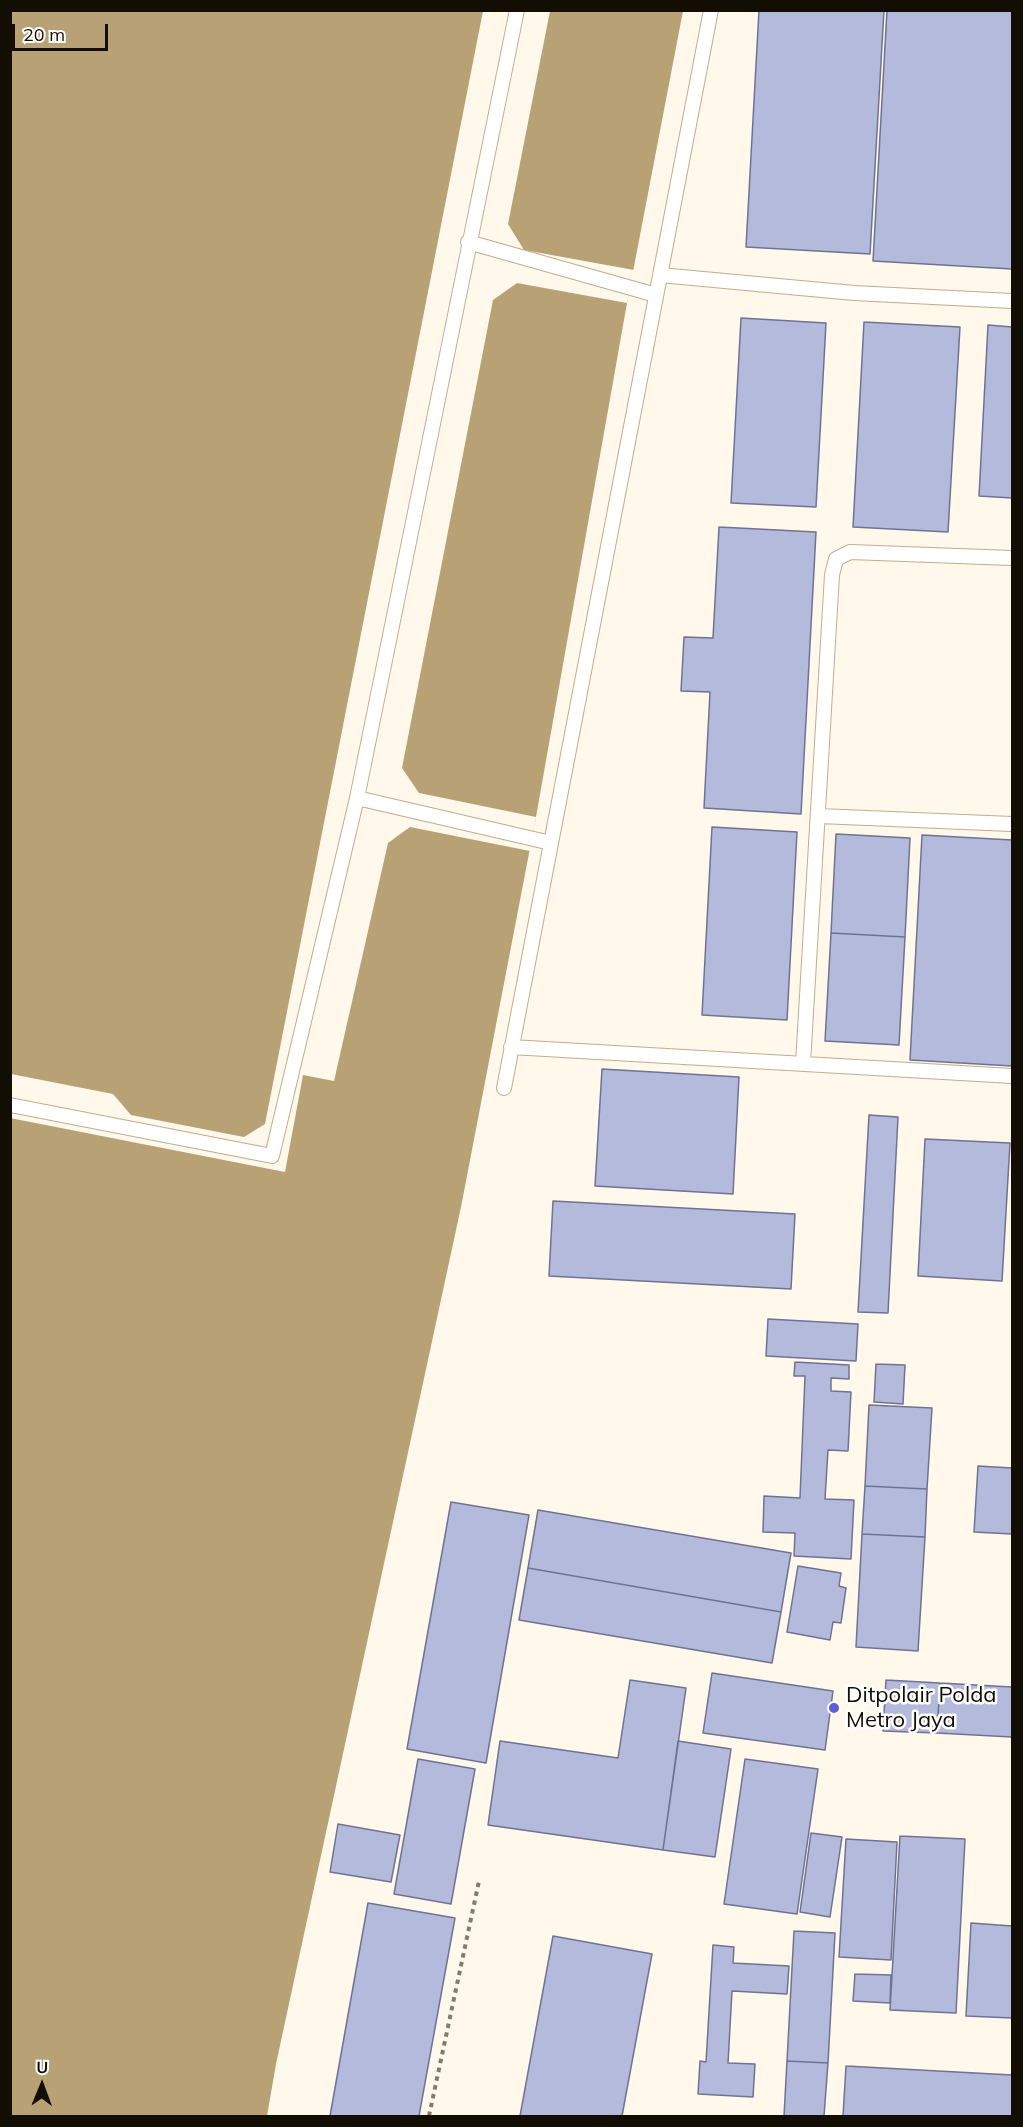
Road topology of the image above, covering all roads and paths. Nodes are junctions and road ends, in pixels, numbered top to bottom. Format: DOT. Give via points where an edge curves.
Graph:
graph roads {
  1 [pos="516,10"];
  2 [pos="711,10"];
  3 [pos="468,242"];
  4 [pos="660,275"];
  5 [pos="656,295"];
  6 [pos="1012,301"];
  7 [pos="1012,558"];
  8 [pos="357,798"];
  9 [pos="819,816"];
  10 [pos="1012,825"];
  11 [pos="551,843"];
  12 [pos="511,1047"];
  13 [pos="803,1063"];
  14 [pos="1012,1076"];
  15 [pos="504,1088"];
  16 [pos="10,1105"];
  17 [pos="479,1881"];
  18 [pos="429,2116"];
  1 -- 3 [label="lane"];
  2 -- 4 [label="lane"];
  3 -- 5 [label="lane"];
  3 -- 8 [label="lane"];
  4 -- 5 [label="lane"];
  4 -- 6 [label="lane" via="854,293"];
  5 -- 11 [label="lane"];
  7 -- 9 [label="lane" via="850,552 836,559"];
  8 -- 11 [label="lane"];
  8 -- 16 [label="lane" via="272,1156"];
  9 -- 10 [label="lane"];
  9 -- 13 [label="lane"];
  11 -- 12 [label="lane"];
  12 -- 13 [label="lane"];
  12 -- 15 [label="lane"];
  13 -- 14 [label="lane"];
  17 -- 18 [label="path"];
}
